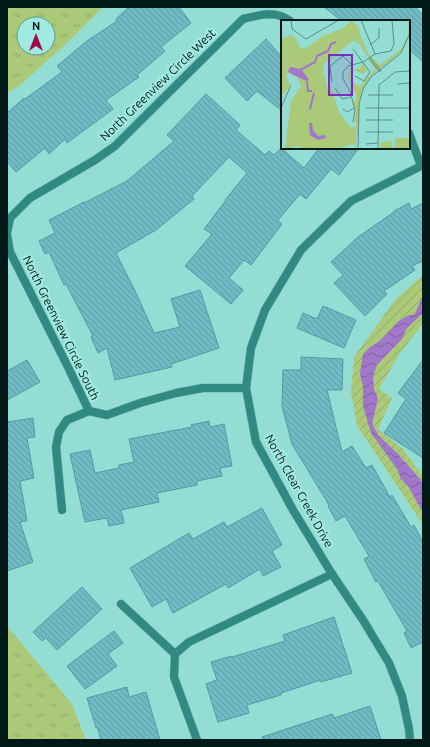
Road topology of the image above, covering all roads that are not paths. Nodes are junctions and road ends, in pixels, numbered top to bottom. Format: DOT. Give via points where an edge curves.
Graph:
graph roads {
  1 [pos="289,20"];
  2 [pos="410,135"];
  3 [pos="422,165"];
  4 [pos="10,218"];
  5 [pos="7,234"];
  6 [pos="246,388"];
  7 [pos="89,411"];
  8 [pos="62,510"];
  9 [pos="332,574"];
  10 [pos="121,604"];
  11 [pos="175,654"];
  12 [pos="197,740"];
  13 [pos="410,740"];
  1 -- 4 [label="street, North Greenview Circle West" via="284,16 264,14 243,19 115,146 30,198"];
  2 -- 3 [label="street"];
  3 -- 6 [label="street, North Clear Creek Drive" via="351,200 301,250 265,310 251,348"];
  4 -- 5 [label="street, North Greenview Circle South"];
  5 -- 7 [label="street, North Greenview Circle South" via="10,252"];
  6 -- 7 [label="street" via="189,390 107,415"];
  6 -- 9 [label="street, North Clear Creek Drive" via="256,442"];
  7 -- 8 [label="street, North Greenview Circle South" via="67,420 59,432 56,447"];
  9 -- 11 [label="street" via="189,642"];
  9 -- 13 [label="street, North Clear Creek Drive" via="389,664 402,696"];
  10 -- 11 [label="street"];
  11 -- 12 [label="street" via="174,677"];
}
